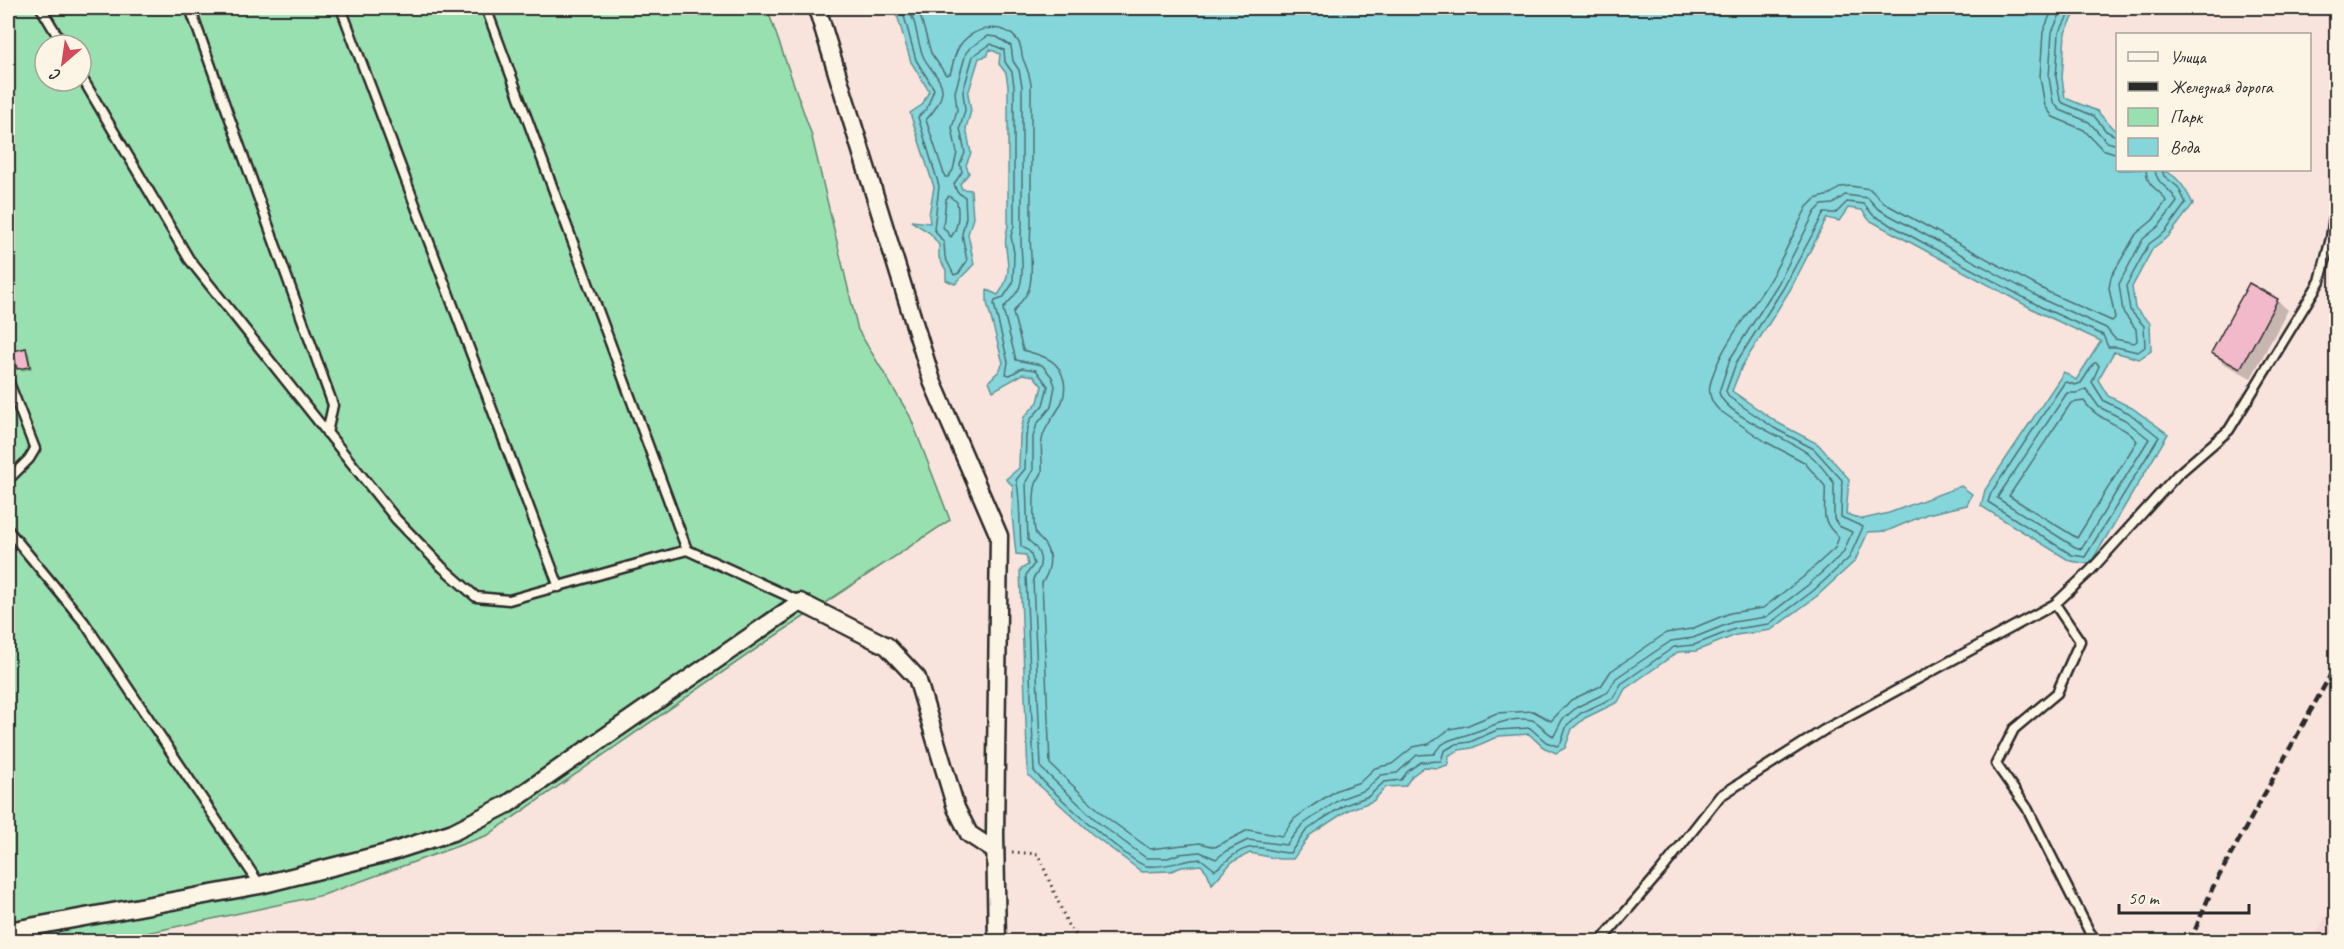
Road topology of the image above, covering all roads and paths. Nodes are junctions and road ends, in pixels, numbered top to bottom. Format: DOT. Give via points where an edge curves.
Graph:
graph roads {
  1 [pos="41,8"];
  2 [pos="190,8"];
  3 [pos="341,8"];
  4 [pos="486,8"];
  5 [pos="817,8"];
  6 [pos="56,33"];
  7 [pos="91,93"];
  8 [pos="2337,202"];
  9 [pos="8,380"];
  10 [pos="327,433"];
  11 [pos="8,480"];
  12 [pos="8,530"];
  13 [pos="687,550"];
  14 [pos="559,587"];
  15 [pos="800,602"];
  16 [pos="2055,604"];
  17 [pos="995,850"];
  18 [pos="260,885"];
  19 [pos="8,931"];
  20 [pos="997,942"];
  21 [pos="1082,942"];
  22 [pos="1600,942"];
  23 [pos="2097,942"];
  1 -- 6 [label="lane"];
  2 -- 10 [label="lane" via="333,405"];
  3 -- 14 [label="lane"];
  4 -- 13 [label="lane"];
  5 -- 17 [label="street" via="932,381 999,536"];
  7 -- 10 [label="lane" via="189,260"];
  8 -- 16 [label="lane" via="2320,281 2229,430 2176,474 2090,571"];
  9 -- 11 [label="lane" via="35,449"];
  10 -- 14 [label="lane" via="396,519 476,597 509,600"];
  12 -- 18 [label="lane" via="84,622"];
  13 -- 14 [label="lane"];
  13 -- 15 [label="lane"];
  15 -- 17 [label="street" via="886,646 917,678 956,808 969,834"];
  15 -- 18 [label="street" via="508,804 453,832"];
  16 -- 22 [label="lane" via="1824,730 1720,796"];
  16 -- 23 [label="lane" via="2080,641 2057,693 2014,729 1996,764 2027,808"];
  17 -- 20 [label="street"];
  17 -- 21 [label="path" via="1038,854 1068,925"];
  18 -- 19 [label="street"];
}
